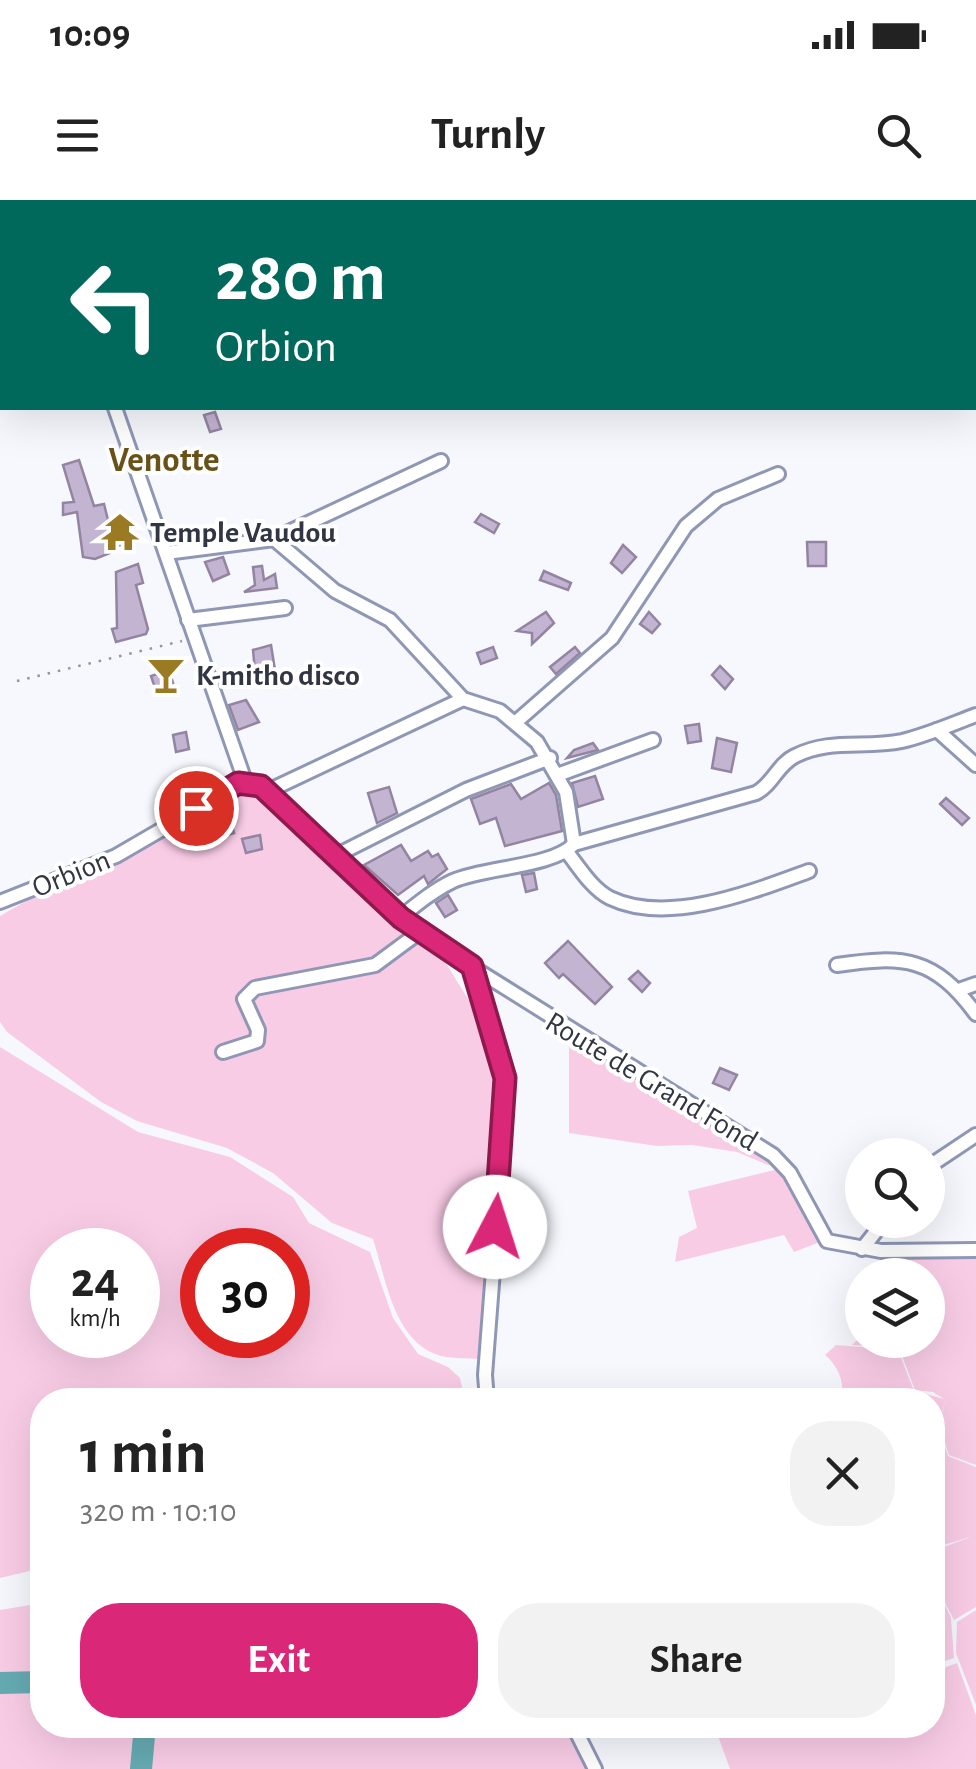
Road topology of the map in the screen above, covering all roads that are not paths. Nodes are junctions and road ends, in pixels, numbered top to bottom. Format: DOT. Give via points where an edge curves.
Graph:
graph roads {
  1 [pos="116,410"];
  2 [pos="442,461"];
  3 [pos="778,474"];
  4 [pos="274,539"];
  5 [pos="166,552"];
  6 [pos="285,608"];
  7 [pos="188,620"];
  8 [pos="463,699"];
  9 [pos="976,716"];
  10 [pos="516,722"];
  11 [pos="937,730"];
  12 [pos="652,740"];
  13 [pos="550,758"];
  14 [pos="976,765"];
  15 [pos="560,774"];
  16 [pos="245,781"];
  17 [pos="268,791"];
  18 [pos="570,848"];
  19 [pos="337,854"];
  20 [pos="810,871"];
  21 [pos="0,902"];
  22 [pos="401,918"];
  23 [pos="421,932"];
  24 [pos="837,965"];
  25 [pos="472,966"];
  26 [pos="976,984"];
  27 [pos="958,990"];
  28 [pos="976,1014"];
  29 [pos="223,1052"];
  30 [pos="976,1135"];
  31 [pos="945,1156"];
  32 [pos="870,1238"];
  33 [pos="862,1248"];
  34 [pos="976,1250"];
  35 [pos="486,1388"];
  36 [pos="580,1738"];
  37 [pos="595,1769"];
  1 -- 5 [label="street"];
  2 -- 4 [label="street"];
  3 -- 10 [label="street" via="718,500 686,526 612,638"];
  4 -- 5 [label="street"];
  4 -- 8 [label="street" via="335,591 390,620"];
  5 -- 7 [label="street"];
  6 -- 7 [label="street"];
  7 -- 16 [label="street"];
  8 -- 10 [label="street"];
  8 -- 17 [label="street"];
  9 -- 11 [label="street"];
  10 -- 13 [label="street"];
  11 -- 14 [label="street"];
  11 -- 18 [label="street" via="903,741 834,744 802,753 756,794"];
  12 -- 15 [label="street"];
  13 -- 15 [label="street"];
  13 -- 19 [label="street" via="466,790"];
  15 -- 18 [label="street"];
  16 -- 17 [label="street, Route de Grand Fond"];
  16 -- 21 [label="street, Orbion" via="116,856"];
  17 -- 19 [label="street, Route de Grand Fond"];
  18 -- 20 [label="street" via="608,897 652,905 728,900"];
  18 -- 22 [label="street" via="452,881"];
  19 -- 22 [label="street, Route de Grand Fond"];
  22 -- 23 [label="street, Route de Grand Fond"];
  23 -- 25 [label="street, Route de Grand Fond"];
  23 -- 29 [label="street" via="375,965 255,988 244,999 257,1040"];
  24 -- 27 [label="street" via="880,958 918,963"];
  25 -- 33 [label="street, Route de Grand Fond" via="773,1155 827,1241"];
  25 -- 35 [label="street" via="505,1078"];
  26 -- 27 [label="street"];
  27 -- 28 [label="street"];
  30 -- 31 [label="street"];
  32 -- 33 [label="street"];
  33 -- 34 [label="street, Route de Grand Fond"];
  36 -- 37 [label="street"];
}
